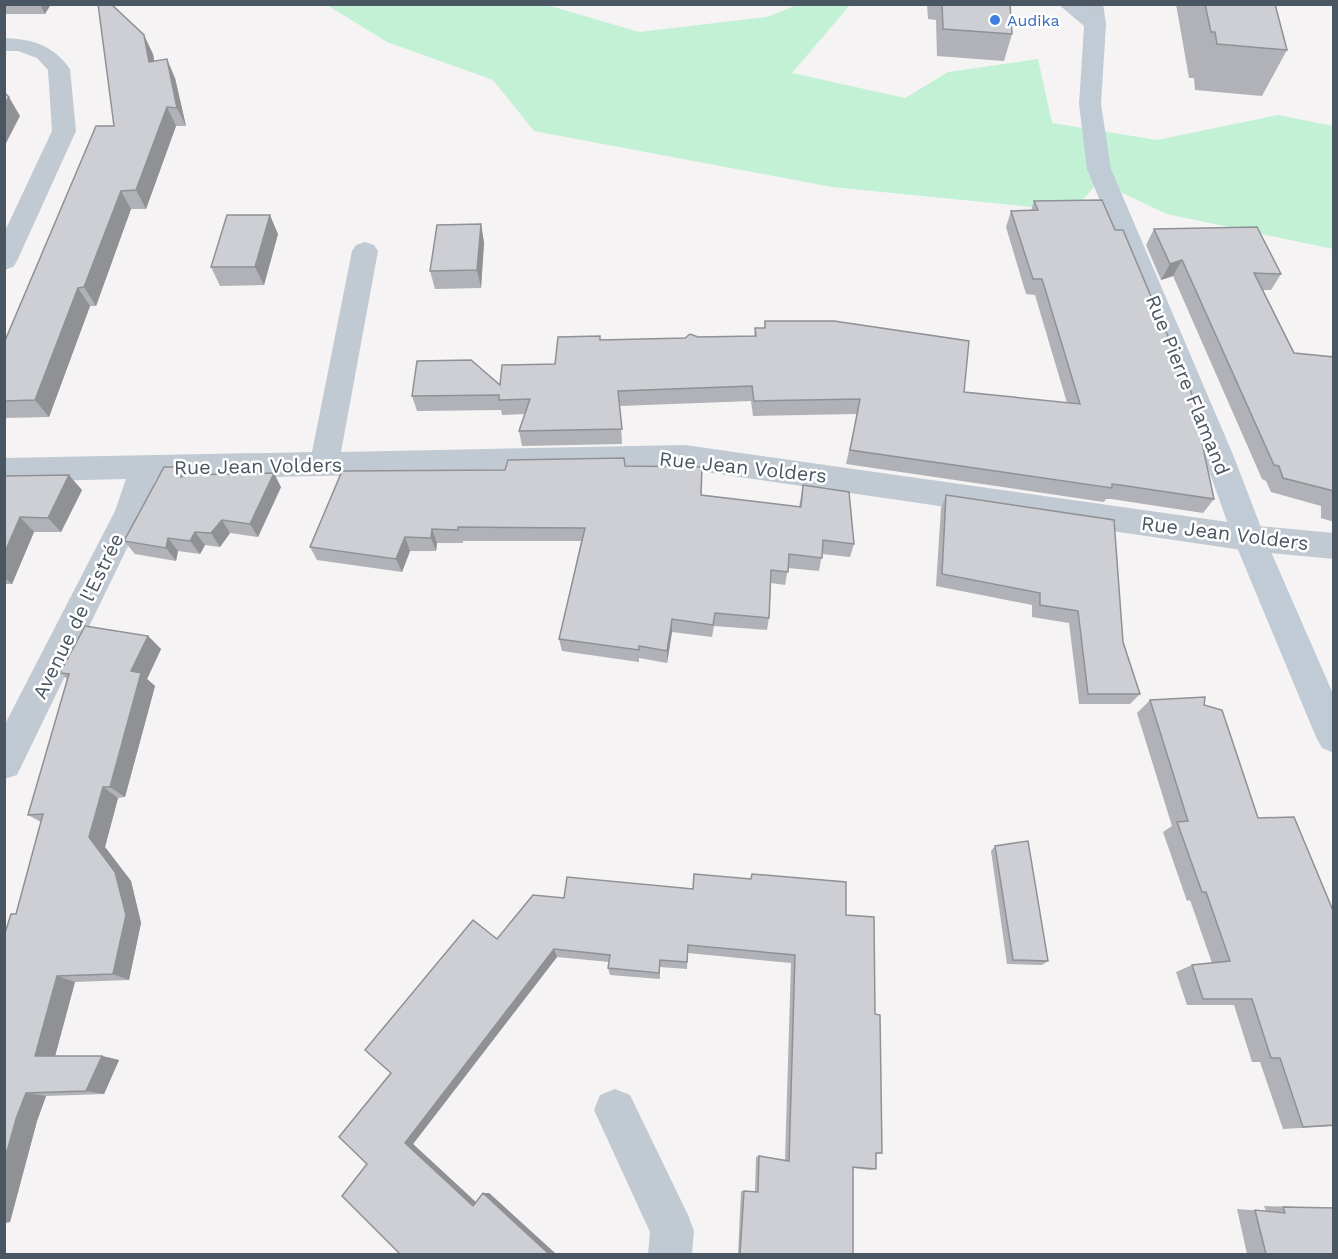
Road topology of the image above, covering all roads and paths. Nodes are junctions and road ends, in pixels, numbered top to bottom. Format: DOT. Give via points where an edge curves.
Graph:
graph roads {
  1 [pos="1068,4"];
  2 [pos="1094,14"];
  3 [pos="4,44"];
  4 [pos="365,251"];
  5 [pos="4,261"];
  6 [pos="324,465"];
  7 [pos="145,467"];
  8 [pos="4,470"];
  9 [pos="1249,538"];
  10 [pos="1334,546"];
  11 [pos="1334,737"];
  12 [pos="4,763"];
  13 [pos="615,1110"];
  14 [pos="670,1254"];
  1 -- 2 [label="main road, Rue Pierre Flamand"];
  2 -- 9 [label="main road, Rue Pierre Flamand" via="1090,104 1099,169"];
  3 -- 5 [label="street" via="45,53 59,69 64,131"];
  4 -- 6 [label="street"];
  6 -- 7 [label="street, Rue Jean Volders"];
  6 -- 9 [label="street, Rue Jean Volders" via="685,458"];
  7 -- 8 [label="street, Rue Jean Volders"];
  7 -- 12 [label="street, Avenue de l'Estrée" via="130,511"];
  9 -- 10 [label="street, Rue Jean Volders"];
  9 -- 11 [label="main road, Rue Pierre Flamand"];
  13 -- 14 [label="street" via="672,1231"];
}
